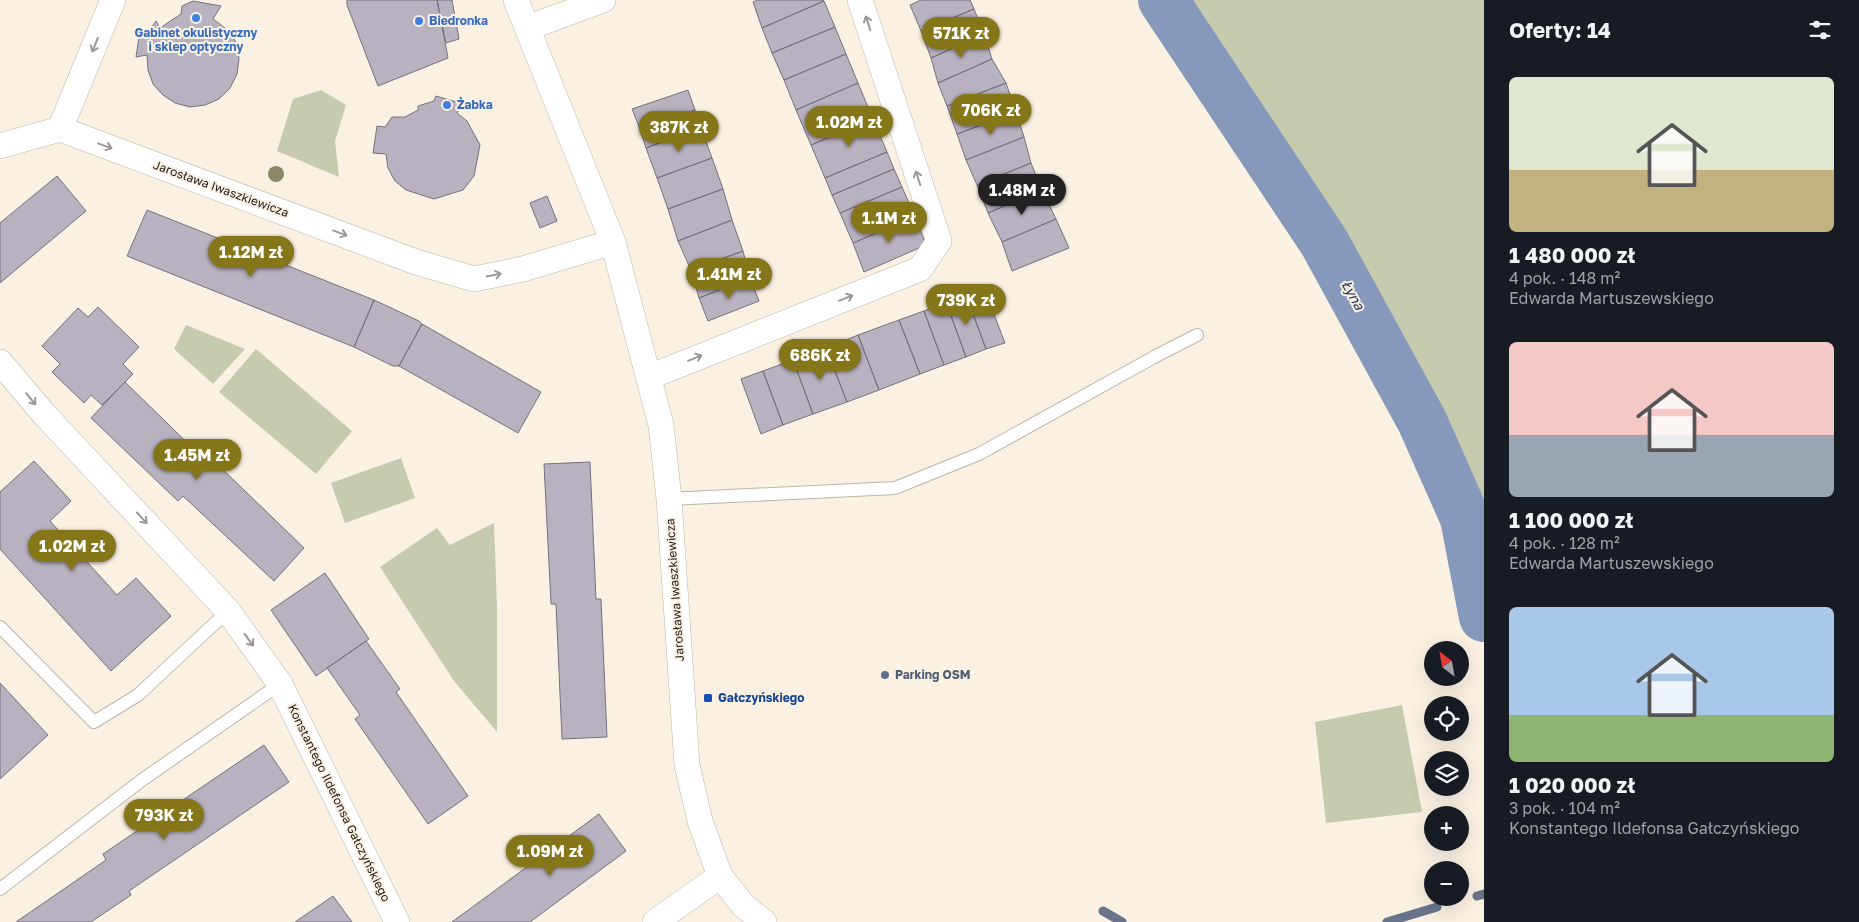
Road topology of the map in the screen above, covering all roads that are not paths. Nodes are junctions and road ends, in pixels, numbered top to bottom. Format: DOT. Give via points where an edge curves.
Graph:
graph roads {
  1 [pos="113,0"];
  2 [pos="516,0"];
  3 [pos="603,0"];
  4 [pos="860,0"];
  5 [pos="528,28"];
  6 [pos="60,129"];
  7 [pos="0,146"];
  8 [pos="613,242"];
  9 [pos="1197,335"];
  10 [pos="0,362"];
  11 [pos="650,377"];
  12 [pos="669,499"];
  13 [pos="228,611"];
  14 [pos="0,627"];
  15 [pos="280,684"];
  16 [pos="720,876"];
  17 [pos="0,889"];
  18 [pos="397,922"];
  19 [pos="655,922"];
  20 [pos="764,922"];
  1 -- 6 [label="street, one-way"];
  2 -- 5 [label="street, Jarosława Iwaszkiewicza"];
  3 -- 5 [label="street"];
  11 -- 4 [label="street, one-way" via="920,269 939,241"];
  5 -- 8 [label="street, Jarosława Iwaszkiewicza"];
  6 -- 7 [label="street"];
  6 -- 8 [label="street, Jarosława Iwaszkiewicza, one-way" via="416,262 474,279 523,269"];
  8 -- 11 [label="street, Jarosława Iwaszkiewicza"];
  9 -- 12 [label="lane" via="979,454 895,488"];
  10 -- 13 [label="street, Konstantego Ildefonsa Gałczyńskiego, one-way" via="44,414"];
  11 -- 12 [label="street, Jarosława Iwaszkiewicza"];
  12 -- 16 [label="street, Jarosława Iwaszkiewicza" via="687,765 700,821"];
  13 -- 14 [label="lane" via="138,695 94,722"];
  13 -- 15 [label="street, Konstantego Ildefonsa Gałczyńskiego, one-way"];
  15 -- 17 [label="lane" via="142,780"];
  15 -- 18 [label="street, Konstantego Ildefonsa Gałczyńskiego"];
  16 -- 19 [label="street"];
  16 -- 20 [label="street, Jarosława Iwaszkiewicza" via="743,905"];
}
